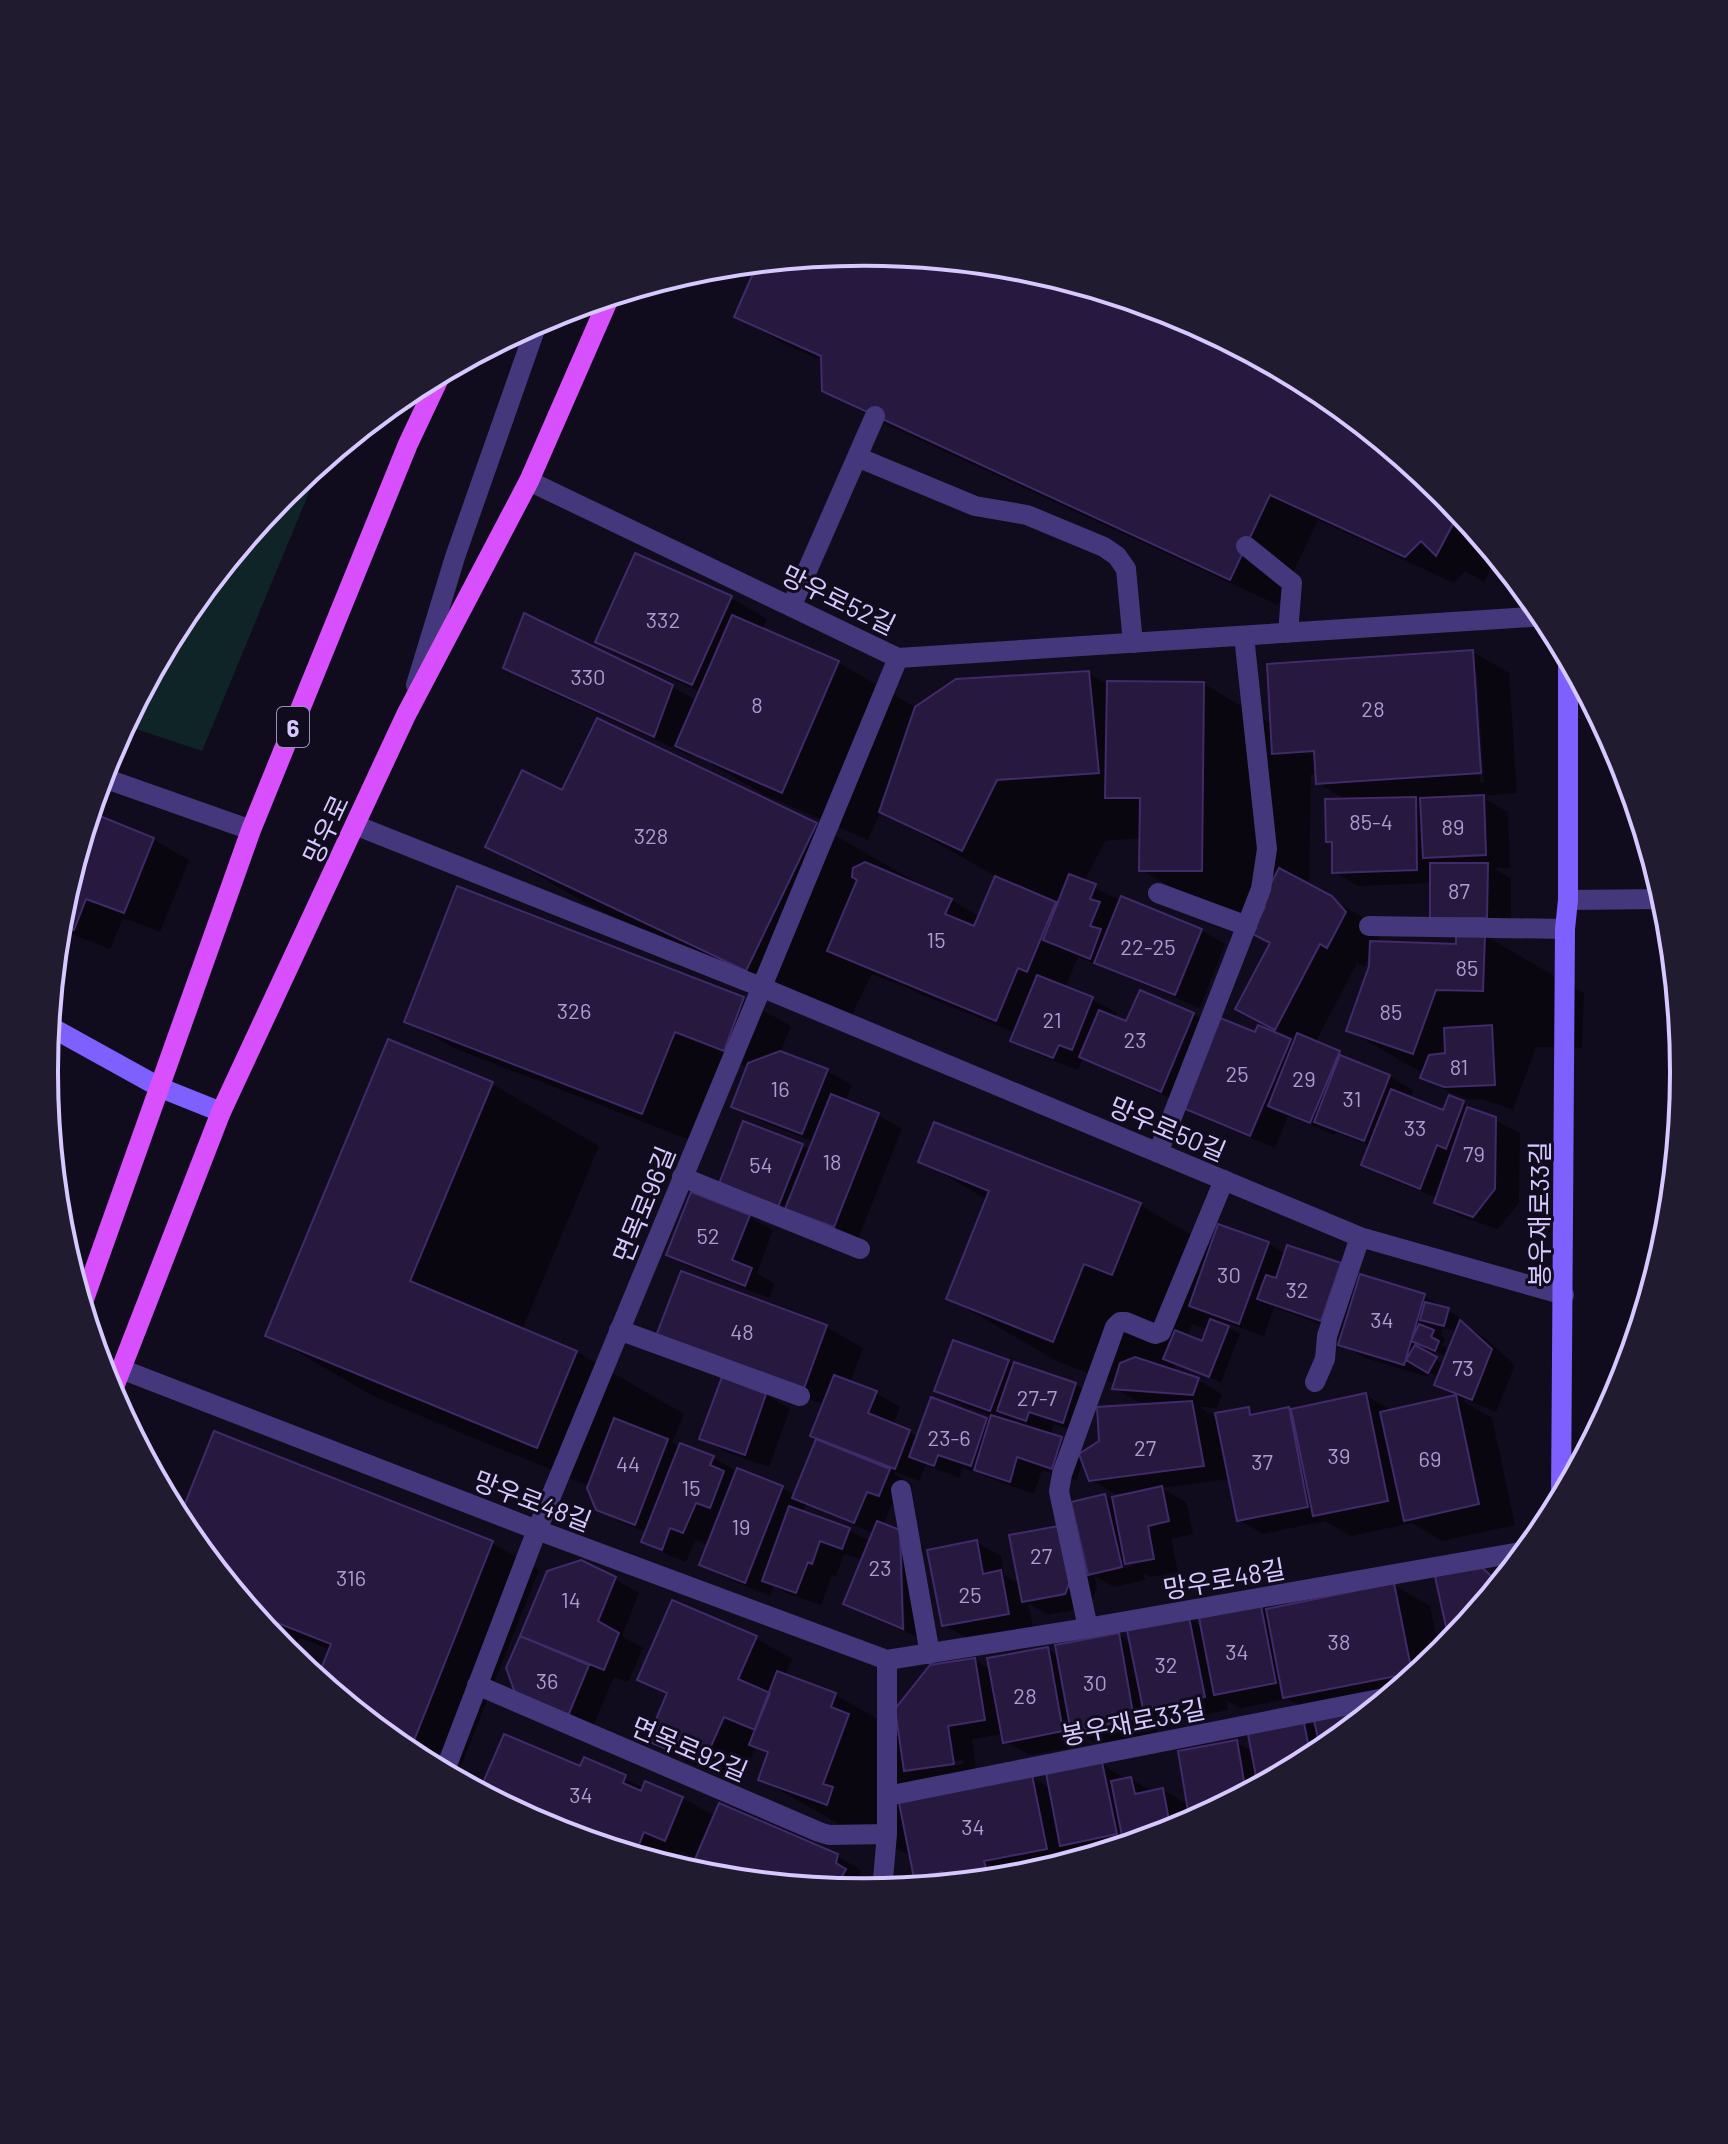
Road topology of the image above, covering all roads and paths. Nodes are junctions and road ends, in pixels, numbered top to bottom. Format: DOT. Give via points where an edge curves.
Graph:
graph roads {
  1 [pos="604,309"];
  2 [pos="532,338"];
  3 [pos="433,392"];
  4 [pos="875,416"];
  5 [pos="857,457"];
  6 [pos="529,481"];
  7 [pos="1246,546"];
  8 [pos="792,605"];
  9 [pos="1529,617"];
  10 [pos="1288,633"];
  11 [pos="1244,636"];
  12 [pos="1133,643"];
  13 [pos="898,658"];
  14 [pos="1568,680"];
  15 [pos="406,715"];
  16 [pos="113,781"];
  17 [pos="355,825"];
  18 [pos="251,830"];
  19 [pos="1158,893"];
  20 [pos="1651,899"];
  21 [pos="1568,900"];
  22 [pos="1247,926"];
  23 [pos="1369,926"];
  24 [pos="1565,929"];
  25 [pos="761,987"];
  26 [pos="60,1032"];
  27 [pos="161,1088"];
  28 [pos="221,1112"];
  29 [pos="1158,1153"];
  30 [pos="682,1177"];
  31 [pos="1224,1180"];
  32 [pos="1360,1237"];
  33 [pos="860,1249"];
  34 [pos="88,1289"];
  35 [pos="1564,1295"];
  36 [pos="619,1330"];
  37 [pos="121,1369"];
  38 [pos="118,1377"];
  39 [pos="1315,1382"];
  40 [pos="800,1396"];
  41 [pos="1561,1476"];
  42 [pos="901,1490"];
  43 [pos="537,1530"];
  44 [pos="1510,1554"];
  45 [pos="1088,1628"];
  46 [pos="930,1654"];
  47 [pos="887,1660"];
  48 [pos="477,1685"];
  49 [pos="1367,1701"];
  50 [pos="448,1762"];
  51 [pos="887,1796"];
  52 [pos="887,1834"];
  53 [pos="883,1877"];
  1 -- 6 [label="main road, 망우로"];
  2 -- 15 [label="street"];
  3 -- 18 [label="main road, 6"];
  4 -- 5 [label="street"];
  5 -- 8 [label="street"];
  5 -- 12 [label="street" via="975,506 1027,515 1104,547 1126,569"];
  6 -- 8 [label="street, 망우로52길"];
  6 -- 15 [label="main road, 망우로"];
  7 -- 10 [label="street" via="1292,583"];
  8 -- 13 [label="street, 망우로52길"];
  9 -- 10 [label="street, 망우로52길"];
  10 -- 11 [label="street, 망우로52길"];
  11 -- 12 [label="street, 망우로52길"];
  11 -- 22 [label="street" via="1267,849 1261,889"];
  12 -- 13 [label="street, 망우로52길"];
  13 -- 25 [label="street, 면목로96길"];
  14 -- 21 [label="street, 봉우재로33길"];
  15 -- 17 [label="main road, 망우로"];
  16 -- 18 [label="street"];
  17 -- 25 [label="street, 망우로50길"];
  17 -- 28 [label="main road, 망우로"];
  18 -- 27 [label="main road, 6"];
  19 -- 22 [label="street"];
  20 -- 21 [label="street"];
  21 -- 24 [label="street, 봉우재로33길"];
  22 -- 29 [label="street"];
  23 -- 24 [label="street"];
  24 -- 35 [label="street, 봉우재로33길"];
  25 -- 29 [label="street, 망우로50길"];
  25 -- 30 [label="street, 면목로96길"];
  26 -- 27 [label="street"];
  27 -- 28 [label="street"];
  27 -- 34 [label="main road, 6"];
  28 -- 37 [label="main road, 망우로"];
  29 -- 31 [label="street, 망우로50길"];
  30 -- 33 [label="street"];
  30 -- 36 [label="street, 면목로96길"];
  31 -- 32 [label="street, 망우로50길"];
  31 -- 45 [label="street" via="1161,1332 1126,1322 1115,1327 1062,1474 1059,1491"];
  32 -- 35 [label="street, 망우로50길"];
  32 -- 39 [label="street"];
  35 -- 41 [label="street, 봉우재로33길"];
  36 -- 40 [label="street"];
  36 -- 43 [label="street, 면목로96길"];
  37 -- 38 [label="main road, 망우로"];
  37 -- 43 [label="street, 망우로48길"];
  42 -- 46 [label="street"];
  43 -- 47 [label="street, 망우로48길"];
  43 -- 48 [label="street, 면목로96길"];
  44 -- 45 [label="street, 망우로48길"];
  45 -- 46 [label="street, 망우로48길"];
  46 -- 47 [label="street, 망우로48길"];
  47 -- 51 [label="street"];
  48 -- 50 [label="street, 면목로96길"];
  48 -- 52 [label="street, 면목로92길" via="819,1832"];
  49 -- 51 [label="street, 봉우재로33길"];
  51 -- 52 [label="street"];
  52 -- 53 [label="street"];
}
